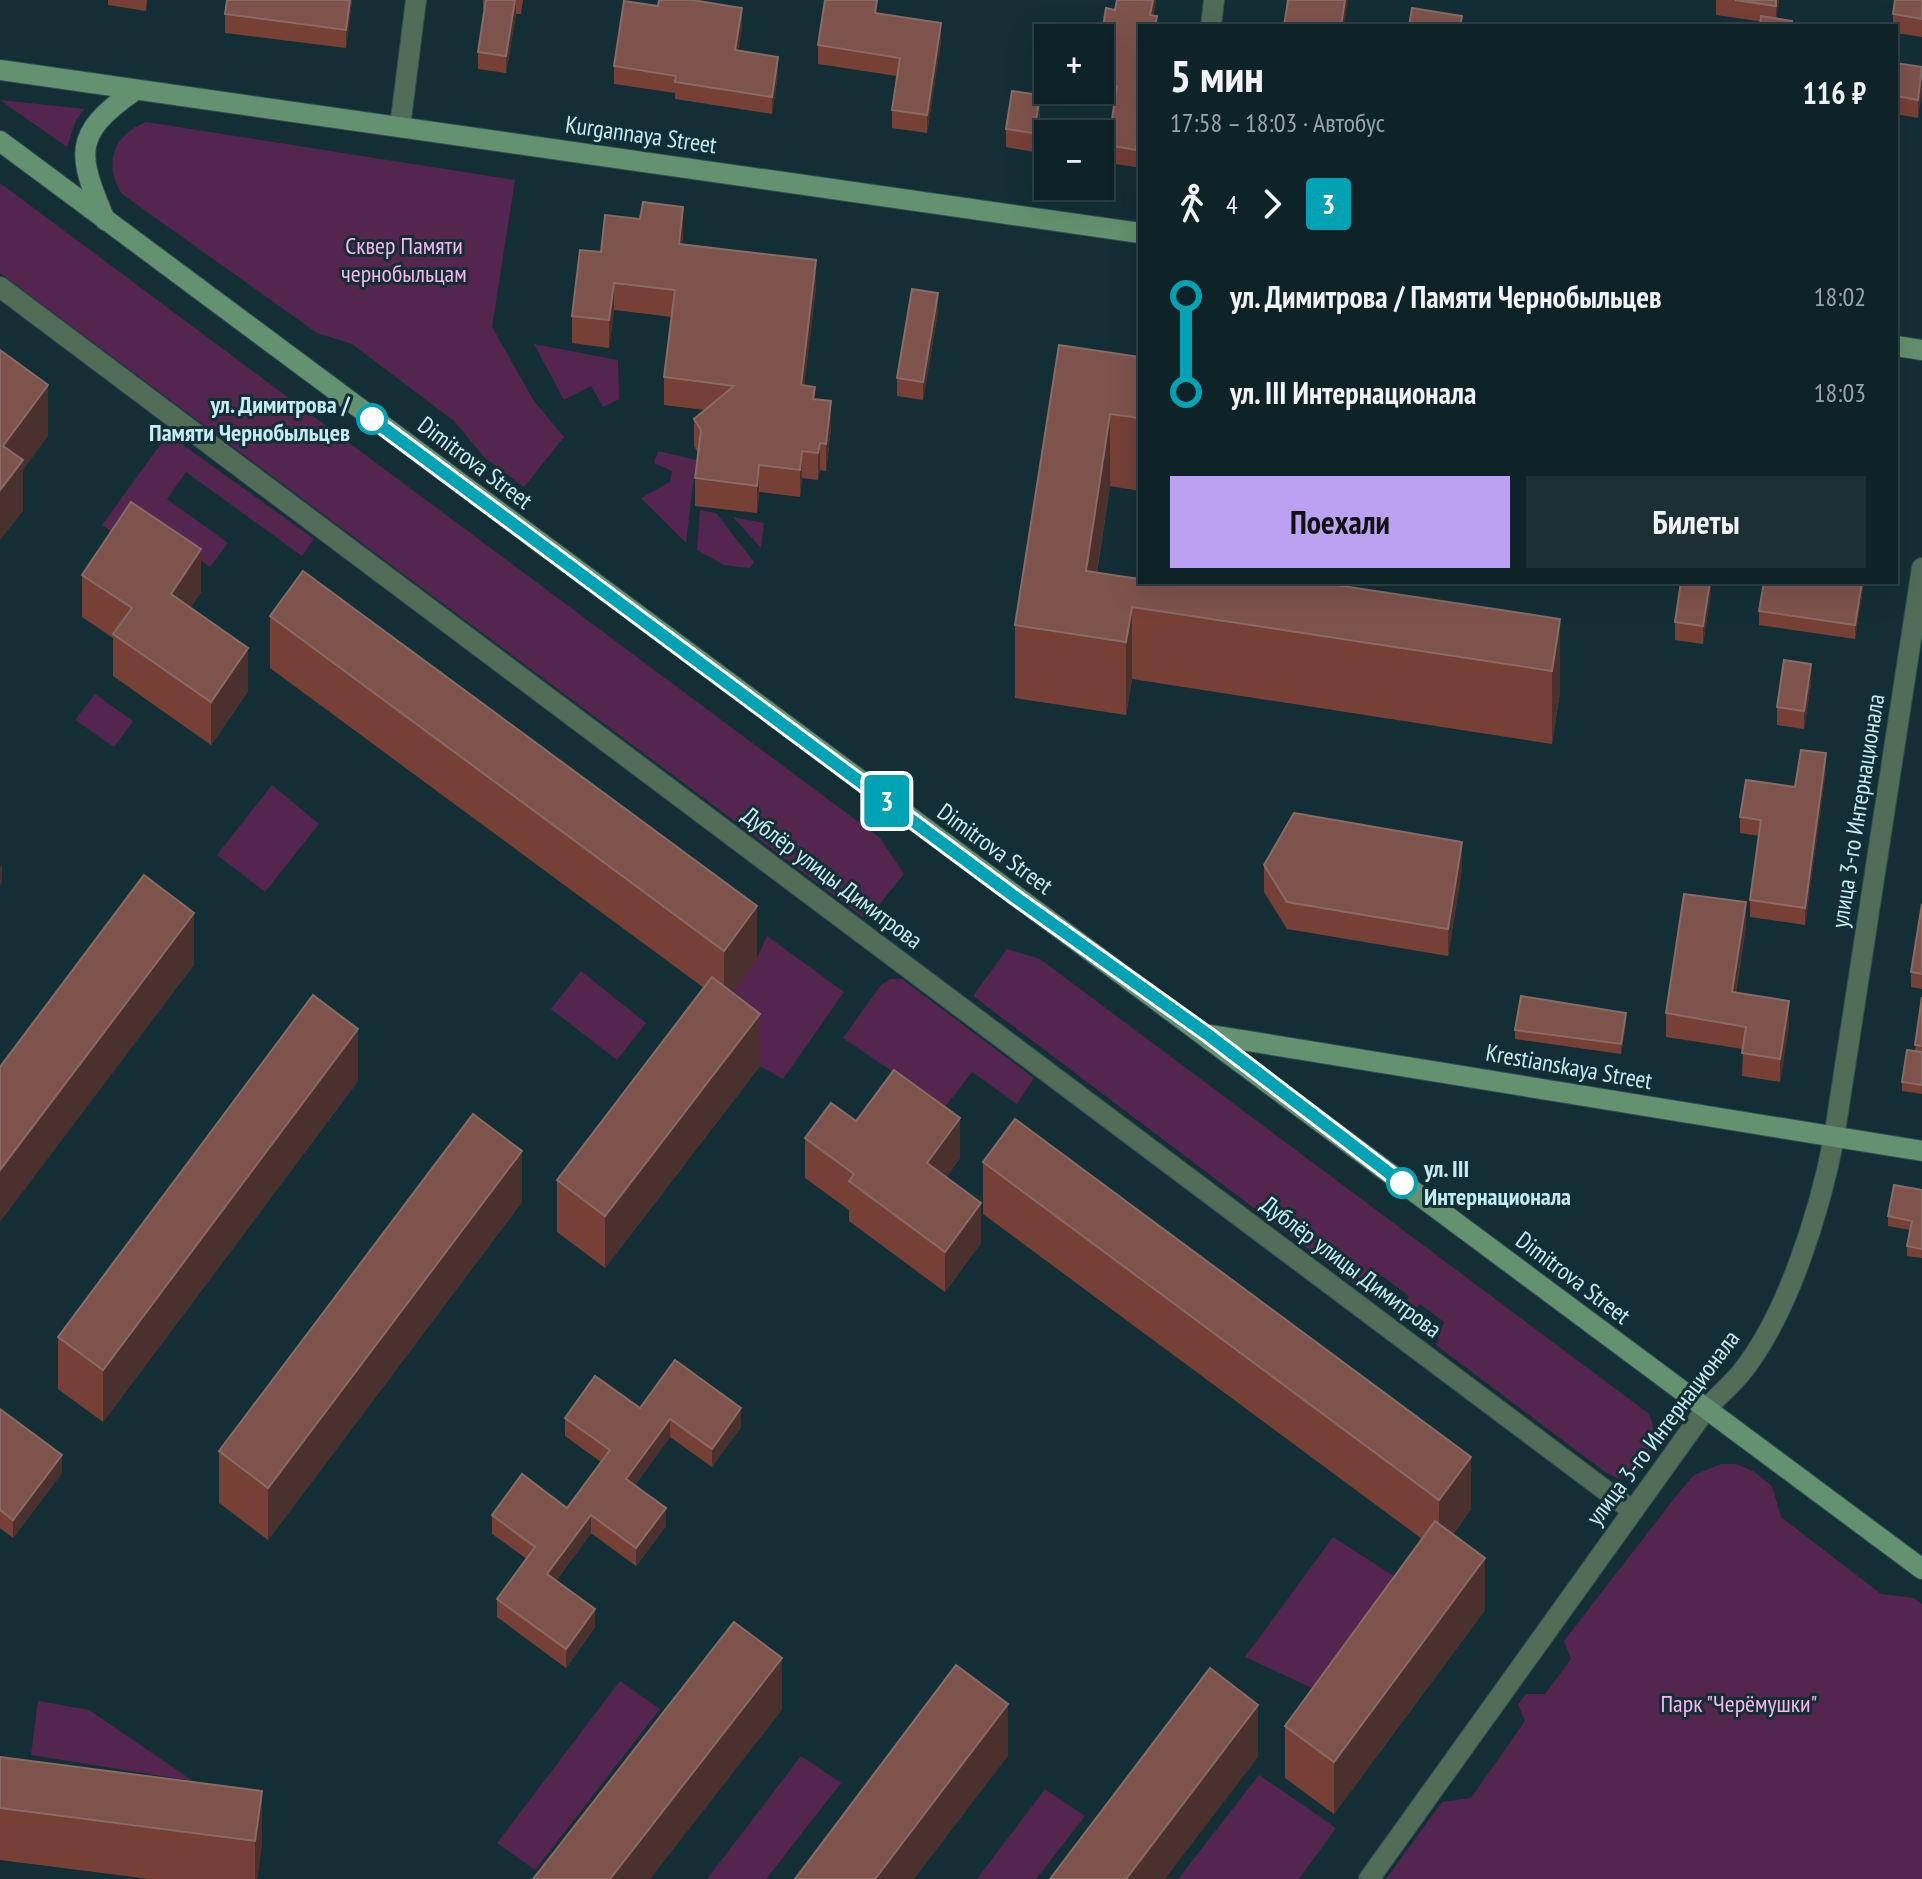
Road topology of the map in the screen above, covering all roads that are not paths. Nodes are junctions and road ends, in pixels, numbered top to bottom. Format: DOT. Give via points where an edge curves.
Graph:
graph roads {
  1 [pos="416,0"];
  2 [pos="1214,0"];
  3 [pos="1211,24"];
  4 [pos="0,70"];
  5 [pos="134,91"];
  6 [pos="400,127"];
  7 [pos="0,141"];
  8 [pos="105,220"];
  9 [pos="1138,233"];
  10 [pos="0,287"];
  11 [pos="1898,346"];
  12 [pos="1922,350"];
  13 [pos="1922,568"];
  14 [pos="1207,1034"];
  15 [pos="1834,1138"];
  16 [pos="1922,1151"];
  17 [pos="1706,1409"];
  18 [pos="1633,1511"];
  19 [pos="1922,1569"];
  20 [pos="1369,1879"];
  1 -- 6 [label="street"];
  2 -- 3 [label="street"];
  4 -- 5 [label="main road, Kurgannaya Street"];
  5 -- 6 [label="main road, Kurgannaya Street"];
  5 -- 8 [label="main road" via="98,118 86,142 85,166"];
  6 -- 9 [label="main road, Kurgannaya Street"];
  7 -- 8 [label="main road, Dimitrova Street"];
  8 -- 14 [label="main road, Dimitrova Street"];
  10 -- 18 [label="street, Дублёр улицы Димитрова"];
  11 -- 12 [label="main road"];
  13 -- 15 [label="street, улица 3-го Интернационала"];
  14 -- 15 [label="main road, Krestianskaya Street"];
  14 -- 17 [label="main road, Dimitrova Street"];
  15 -- 16 [label="main road, Krestianskaya Street"];
  15 -- 17 [label="street, улица 3-го Интернационала" via="1823,1199 1783,1299 1753,1356"];
  17 -- 18 [label="street, улица 3-го Интернационала"];
  17 -- 19 [label="main road, Dimitrova Street"];
  18 -- 20 [label="street, улица 3-го Интернационала"];
}
